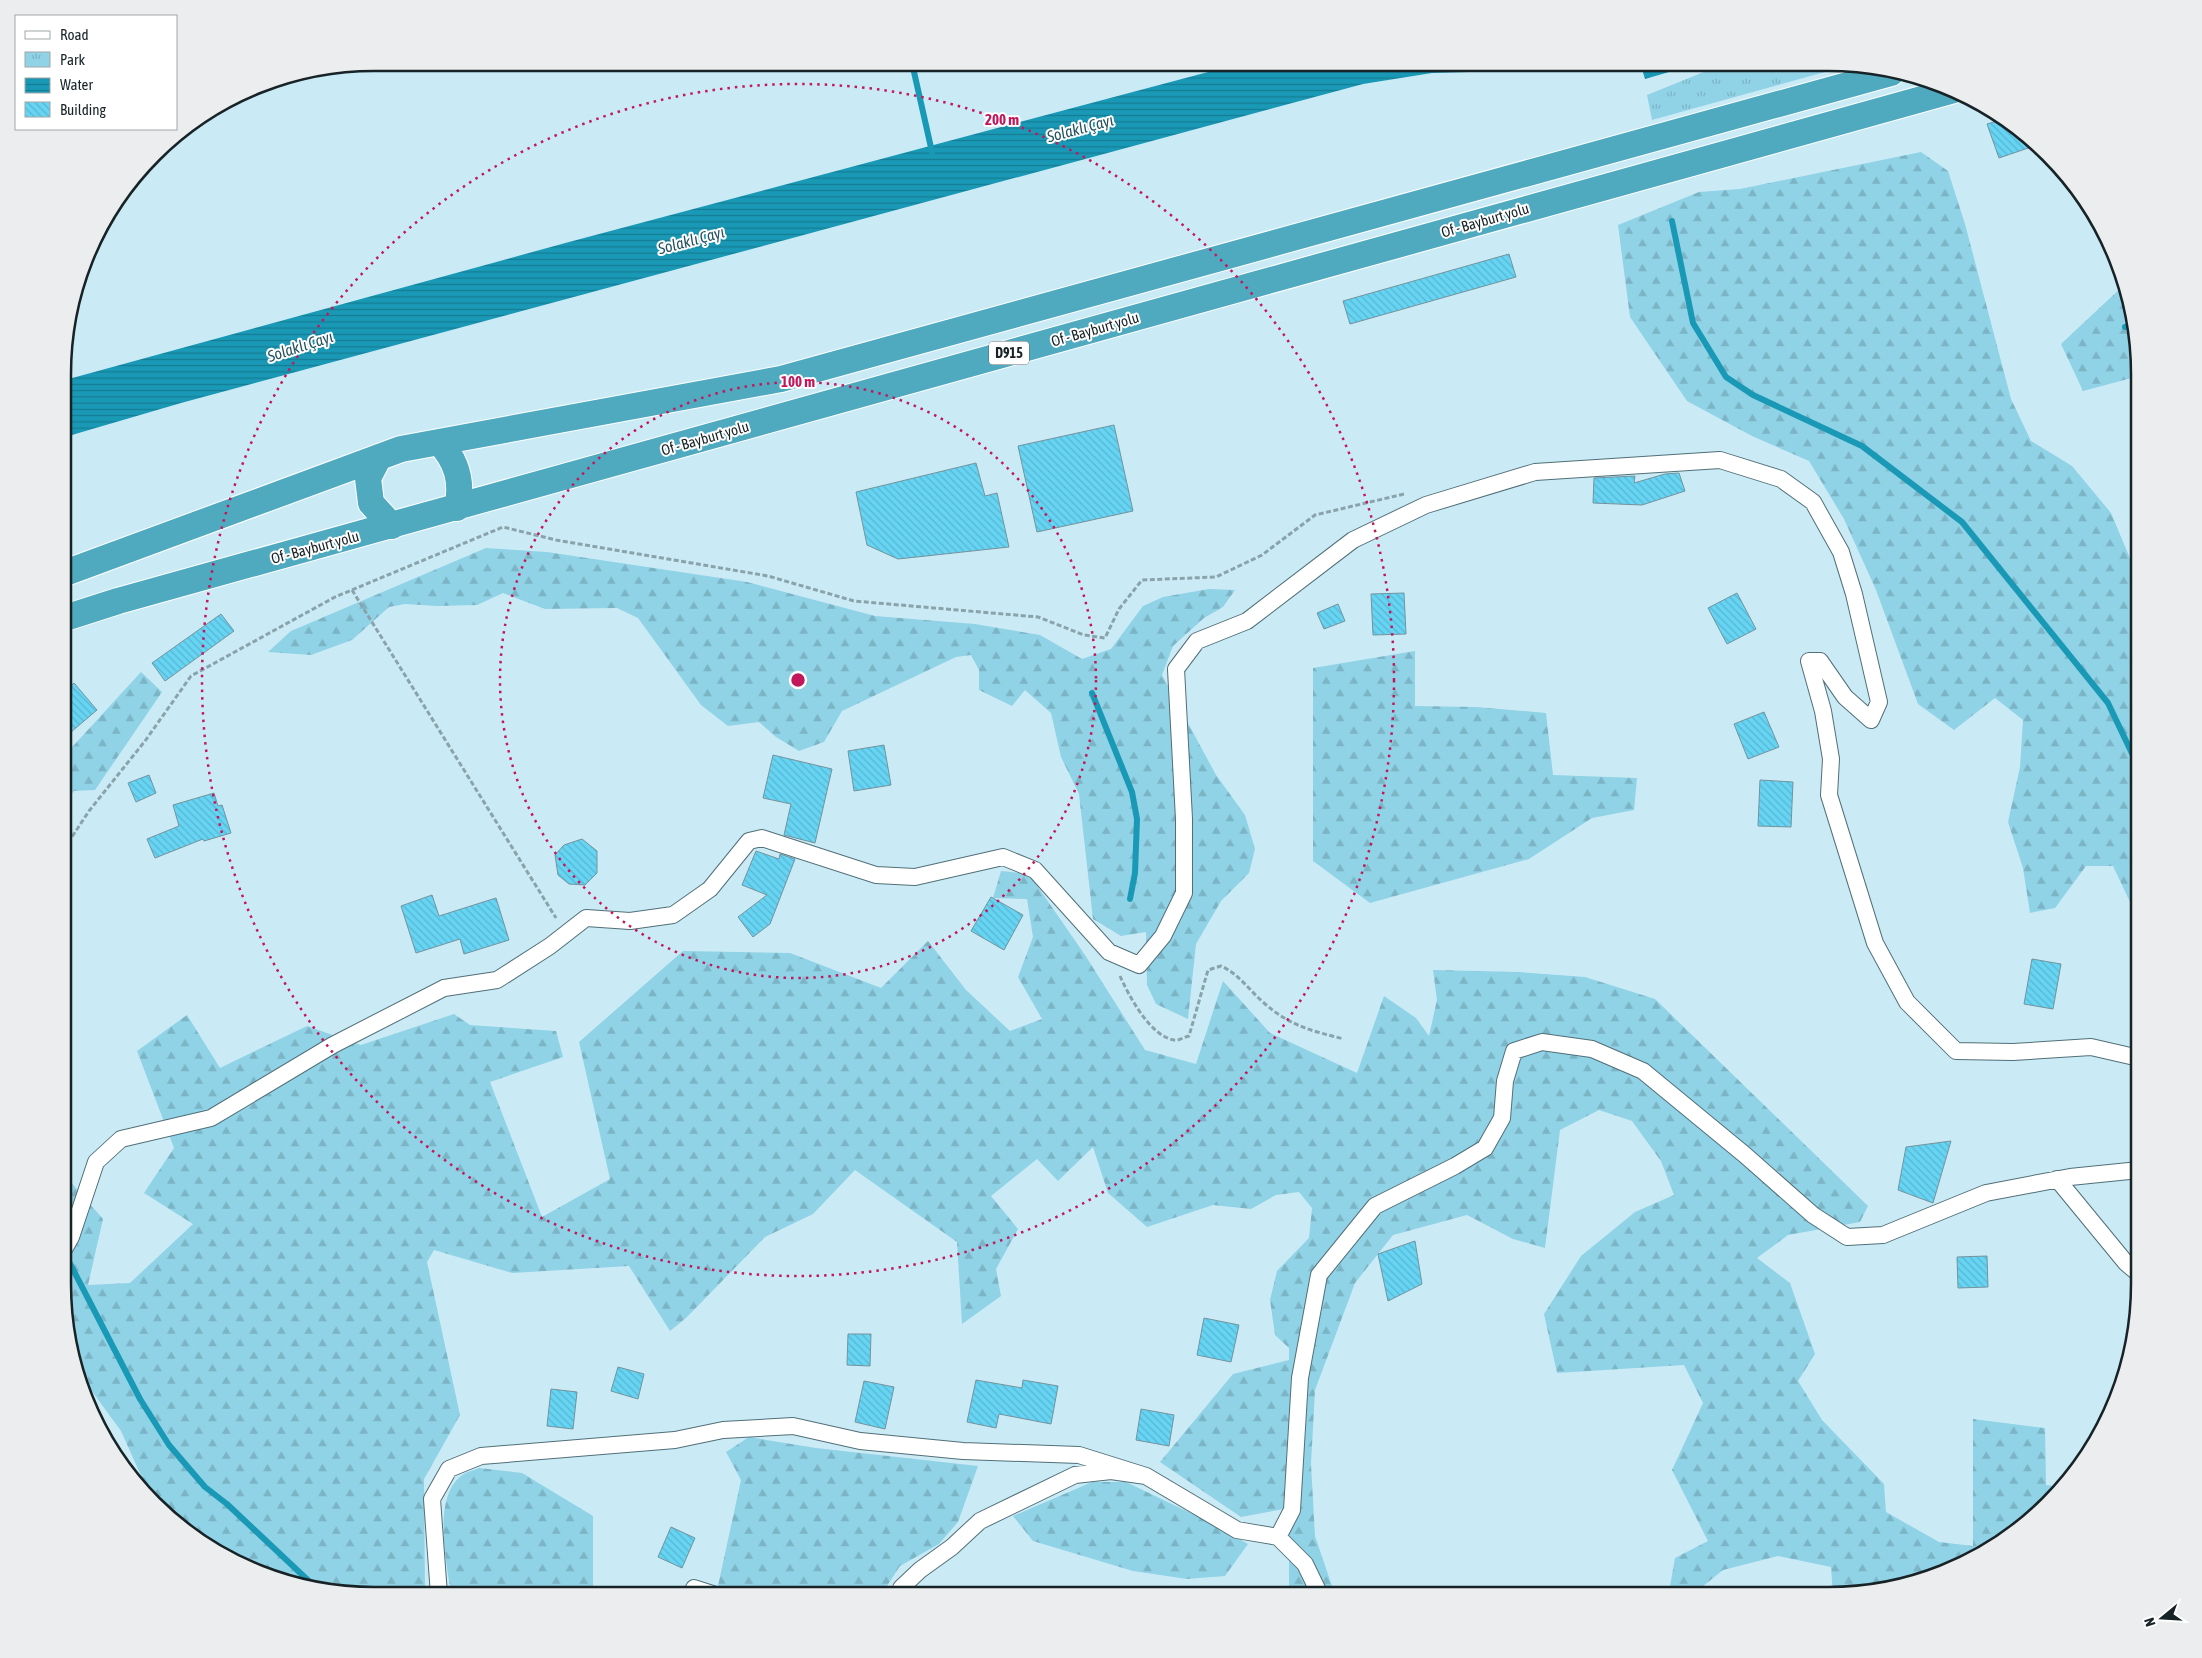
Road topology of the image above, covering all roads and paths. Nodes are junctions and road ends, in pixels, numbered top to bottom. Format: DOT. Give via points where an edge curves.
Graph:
graph roads {
  1 [pos="1880,76"];
  2 [pos="1942,93"];
  3 [pos="439,442"];
  4 [pos="379,457"];
  5 [pos="1406,493"];
  6 [pos="457,508"];
  7 [pos="392,526"];
  8 [pos="71,571"];
  9 [pos="352,590"];
  10 [pos="71,616"];
  11 [pos="71,838"];
  12 [pos="566,934"];
  13 [pos="1109,952"];
  14 [pos="1344,1039"];
  15 [pos="2131,1056"];
  16 [pos="2131,1171"];
  17 [pos="2057,1179"];
  18 [pos="71,1237"];
  19 [pos="2131,1267"];
  20 [pos="1146,1476"];
  21 [pos="1278,1537"];
  22 [pos="438,1587"];
  23 [pos="902,1587"];
  24 [pos="1316,1587"];
  1 -- 3 [label="highway, D915" via="781,379"];
  2 -- 6 [label="highway, Of - Bayburt yolu / D915"];
  3 -- 4 [label="highway, D915"];
  3 -- 6 [label="highway" via="455,464 459,478"];
  4 -- 7 [label="highway" via="368,478 371,503"];
  4 -- 8 [label="highway, D915"];
  5 -- 9 [label="path" via="1315,515 1262,555 1216,577 1142,580 1118,608 1105,638 1084,635 1038,618 854,601 768,576 556,540 503,527"];
  6 -- 7 [label="highway, Of - Bayburt yolu / D915"];
  7 -- 10 [label="highway, Of - Bayburt yolu / D915"];
  9 -- 11 [label="path" via="191,676"];
  9 -- 12 [label="path"];
  12 -- 13 [label="street" via="586,918 630,921 673,915 710,889 749,841 762,838 876,875 915,878 1003,857 1034,870"];
  12 -- 18 [label="street" via="497,980 444,988 333,1045 211,1118 121,1139 96,1162"];
  13 -- 14 [label="path" via="1135,1004 1152,1028 1163,1036 1176,1040 1189,1036 1208,970 1221,966 1234,972 1263,1003 1289,1022 1316,1033"];
  13 -- 15 [label="street" via="1139,965 1163,936 1184,892 1184,819 1176,669 1197,641 1247,622 1353,540 1426,505 1535,472 1720,460 1781,479 1813,502 1841,552 1879,702 1871,720 1846,697 1820,661 1809,660 1823,711 1831,759 1829,795 1875,944 1907,1002 1956,1050 2013,1052 2091,1047"];
  16 -- 17 [label="street"];
  17 -- 19 [label="street"];
  17 -- 21 [label="street" via="1986,1193 1882,1235 1847,1237 1812,1215 1643,1070 1592,1049 1542,1042 1514,1052 1505,1081 1502,1118 1485,1148 1375,1206 1319,1275 1300,1378 1292,1510"];
  20 -- 21 [label="street" via="1237,1530"];
  20 -- 22 [label="street" via="1079,1455 963,1451 870,1442 793,1426 723,1430 676,1440 481,1456 449,1469 432,1499"];
  20 -- 23 [label="street" via="1111,1471 1075,1475 980,1521"];
  21 -- 24 [label="street" via="1306,1564"];
}
